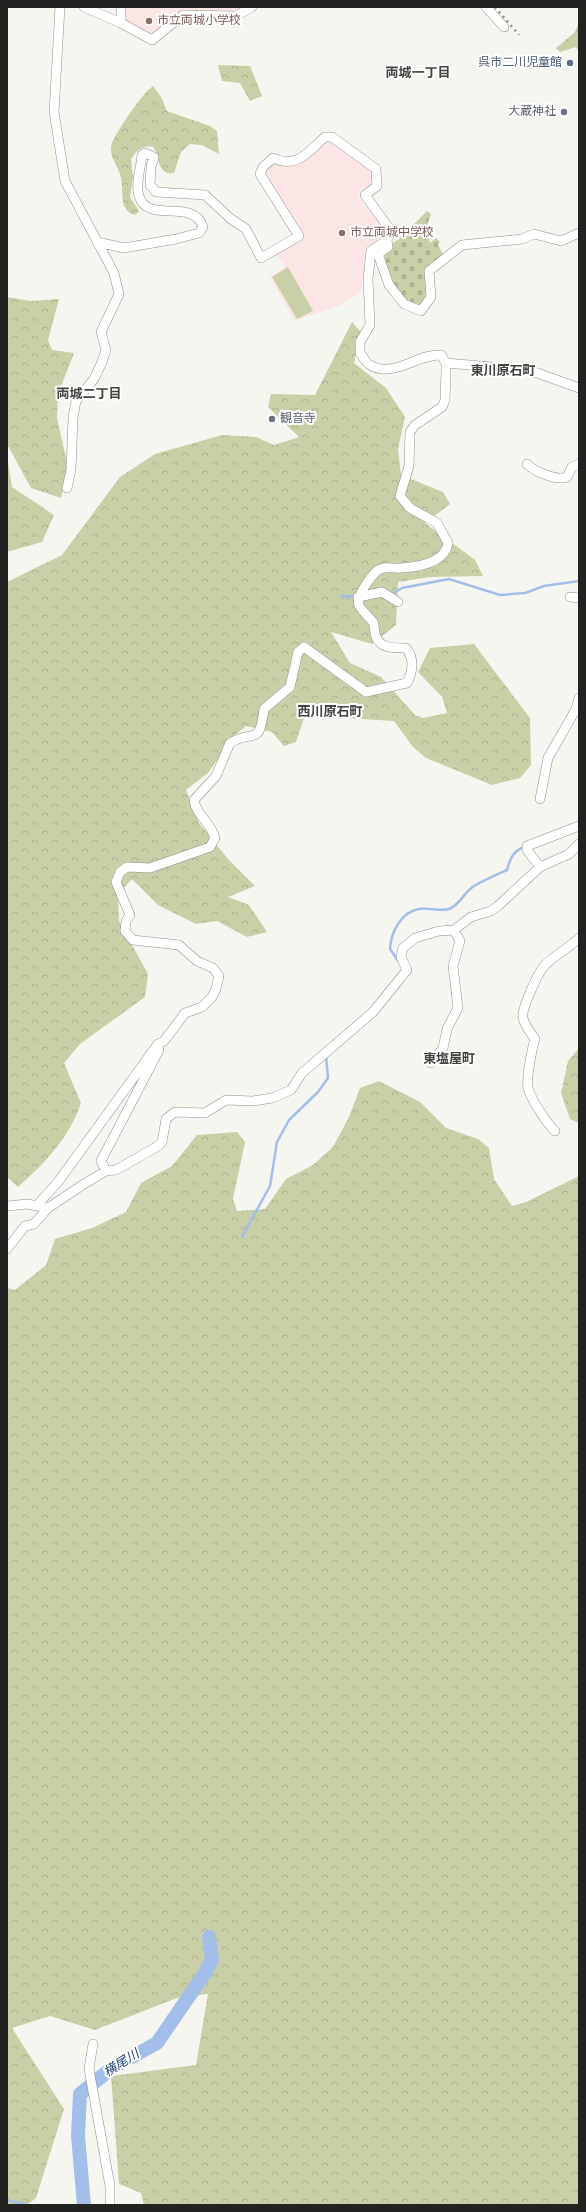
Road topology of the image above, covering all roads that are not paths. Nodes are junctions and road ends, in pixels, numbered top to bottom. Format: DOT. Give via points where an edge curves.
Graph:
graph roads {
  1 [pos="60,7"];
  2 [pos="84,7"];
  3 [pos="121,7"];
  4 [pos="252,7"];
  5 [pos="486,7"];
  6 [pos="120,23"];
  7 [pos="504,27"];
  8 [pos="579,233"];
  9 [pos="387,240"];
  10 [pos="98,242"];
  11 [pos="446,363"];
  12 [pos="579,388"];
  13 [pos="527,464"];
  14 [pos="579,464"];
  15 [pos="67,488"];
  16 [pos="358,597"];
  17 [pos="398,602"];
  18 [pos="579,698"];
  19 [pos="540,799"];
  20 [pos="579,826"];
  21 [pos="579,844"];
  22 [pos="540,867"];
  23 [pos="454,930"];
  24 [pos="579,938"];
  25 [pos="164,1041"];
  26 [pos="431,1063"];
  27 [pos="555,1131"];
  28 [pos="106,1171"];
  29 [pos="7,1206"];
  30 [pos="37,1206"];
  31 [pos="48,1208"];
  32 [pos="7,1249"];
  33 [pos="93,2044"];
  34 [pos="110,2205"];
  1 -- 10 [label="street" via="54,112 65,181"];
  2 -- 6 [label="street"];
  3 -- 6 [label="street"];
  4 -- 6 [label="street" via="236,16 183,15 152,40"];
  5 -- 7 [label="street"];
  8 -- 9 [label="street" via="561,241 534,234 522,239 462,245 429,270 431,297 421,311 404,304 389,285 378,254 388,247"];
  9 -- 10 [label="street" via="391,231 365,195 377,186 376,170 332,137 325,137 297,162 282,162 272,158 263,167 260,174 299,236 261,258 246,229 205,195 156,192 150,185 154,157 149,154 142,155 139,196 148,206 164,212 189,212 196,215 203,227 199,233 124,248"];
  9 -- 11 [label="street" via="371,251 368,279 370,325 360,342 360,353 370,365 386,369 432,354 441,355"];
  10 -- 15 [label="street" via="114,273 119,294 101,332 106,350 102,362 94,379 76,401 71,470"];
  11 -- 12 [label="street" via="529,370"];
  11 -- 16 [label="street" via="442,407 410,432 409,466 400,496 410,508 437,523 448,543 447,548 442,557 435,561 401,568 386,567 377,571"];
  13 -- 14 [label="street" via="547,475 563,479 568,476 572,467"];
  16 -- 17 [label="street" via="382,592"];
  16 -- 25 [label="street" via="358,605 373,623 376,637 381,643 389,648 406,648 411,654 413,663 407,683 366,692 304,647 298,652 290,687 264,709 261,729 256,734 230,743 216,776 194,800 195,808 212,826 215,838 210,847 150,868 127,867 120,872 116,882 130,915 126,920 125,931 129,936 133,940 180,945 197,960 213,968 218,976 212,997 202,1007 184,1013"];
  18 -- 19 [label="street" via="576,709 548,758"];
  20 -- 22 [label="street" via="527,846 527,850"];
  21 -- 22 [label="street" via="569,854"];
  22 -- 23 [label="street" via="498,906 471,917"];
  23 -- 26 [label="street" via="460,941 453,966 458,1008 447,1029 443,1048"];
  23 -- 28 [label="street" via="415,938 403,948 401,957 406,970 372,1012 302,1073 291,1090 272,1098 253,1101 226,1100 205,1112 175,1112 166,1119 162,1142 158,1146 116,1170"];
  24 -- 27 [label="street" via="545,965 522,1016 535,1039 528,1088 549,1126"];
  25 -- 28 [label="street" via="101,1161"];
  25 -- 30 [label="street" via="158,1044 58,1182"];
  28 -- 31 [label="street"];
  29 -- 30 [label="street"];
  30 -- 31 [label="street"];
  31 -- 32 [label="street" via="34,1224 25,1226"];
  33 -- 34 [label="street" via="89,2069 110,2186"];
}
